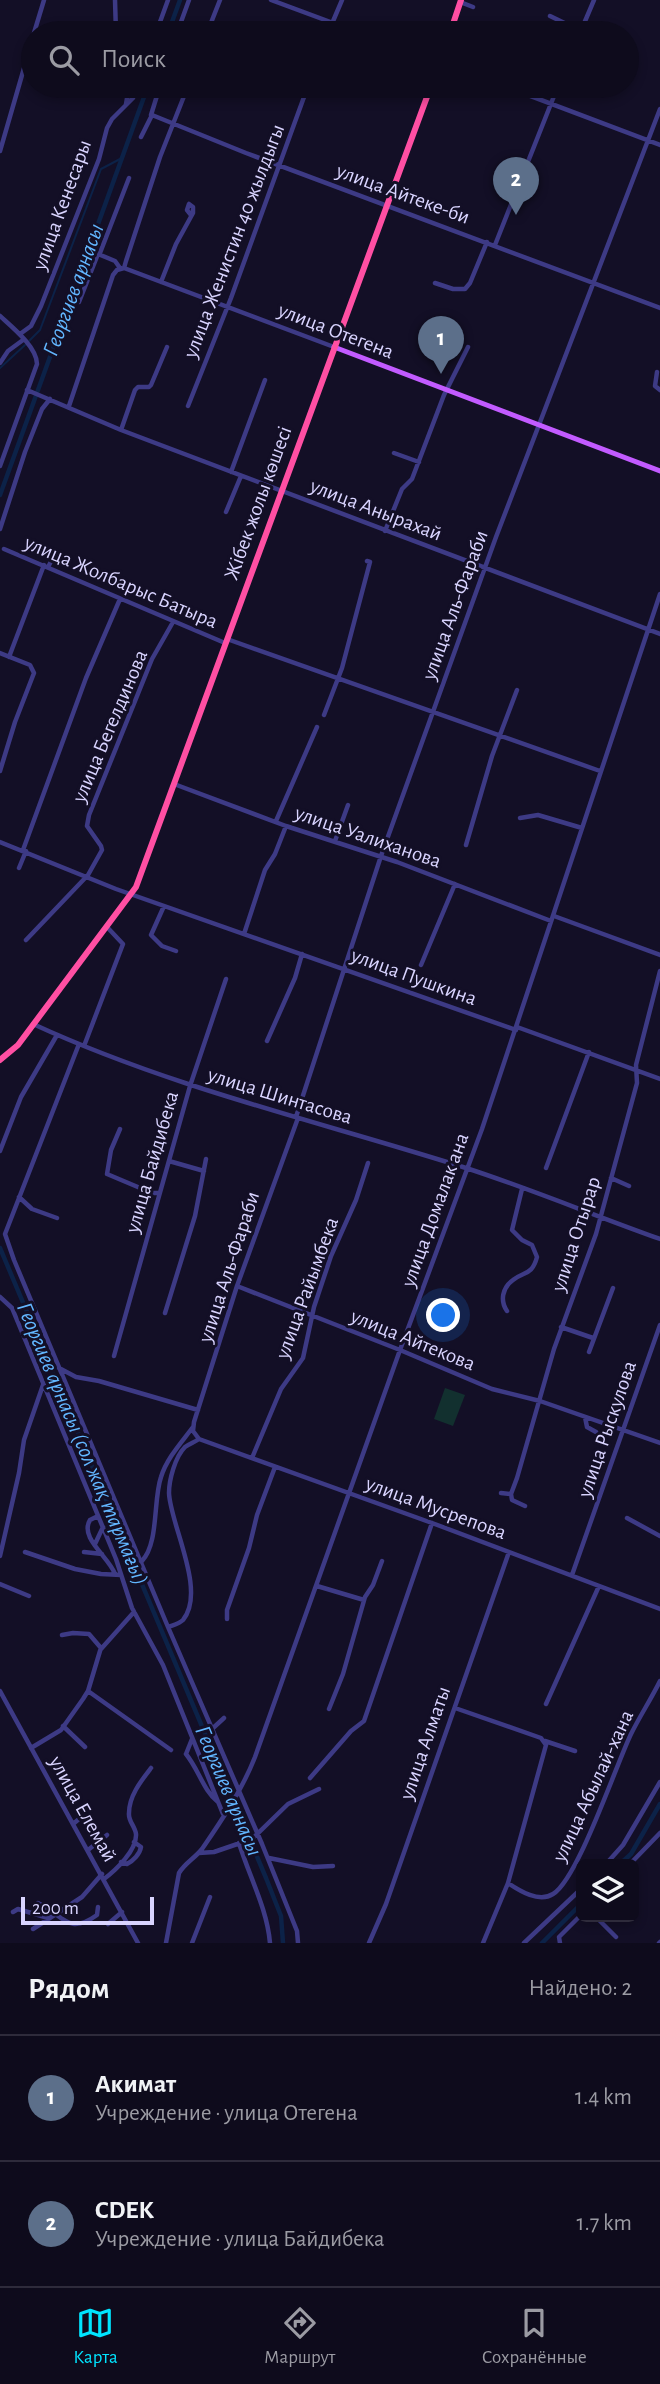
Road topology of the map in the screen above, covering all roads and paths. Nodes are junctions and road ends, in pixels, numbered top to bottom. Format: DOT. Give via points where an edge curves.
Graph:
graph roads {
  1 [pos="44,0"];
  2 [pos="115,0"];
  3 [pos="168,0"];
  4 [pos="189,0"];
  5 [pos="220,0"];
  6 [pos="271,0"];
  7 [pos="342,0"];
  8 [pos="594,0"];
  9 [pos="461,1"];
  10 [pos="473,7"];
  11 [pos="550,16"];
  12 [pos="38,21"];
  13 [pos="116,21"];
  14 [pos="160,21"];
  15 [pos="181,21"];
  16 [pos="212,21"];
  17 [pos="327,21"];
  18 [pos="333,21"];
  19 [pos="454,21"];
  20 [pos="560,21"];
  21 [pos="585,21"];
  22 [pos="21,80"];
  23 [pos="127,98"];
  24 [pos="133,98"];
  25 [pos="156,98"];
  26 [pos="184,98"];
  27 [pos="304,98"];
  28 [pos="426,98"];
  29 [pos="535,98"];
  30 [pos="553,98"];
  31 [pos="551,104"];
  32 [pos="126,105"];
  33 [pos="660,109"];
  34 [pos="151,115"];
  35 [pos="174,124"];
  36 [pos="141,137"];
  37 [pos="649,141"];
  38 [pos="660,145"];
  39 [pos="0,152"];
  40 [pos="280,165"];
  41 [pos="129,178"];
  42 [pos="386,205"];
  43 [pos="191,215"];
  44 [pos="487,242"];
  45 [pos="495,245"];
  46 [pos="100,253"];
  47 [pos="122,268"];
  48 [pos="161,282"];
  49 [pos="435,283"];
  50 [pos="593,283"];
  51 [pos="79,302"];
  52 [pos="228,306"];
  53 [pos="660,308"];
  54 [pos="0,316"];
  55 [pos="21,337"];
  56 [pos="468,346"];
  57 [pos="166,347"];
  58 [pos="334,347"];
  59 [pos="0,363"];
  60 [pos="657,372"];
  61 [pos="265,380"];
  62 [pos="27,390"];
  63 [pos="447,390"];
  64 [pos="660,390"];
  65 [pos="49,398"];
  66 [pos="69,406"];
  67 [pos="188,406"];
  68 [pos="539,424"];
  69 [pos="121,430"];
  70 [pos="394,453"];
  71 [pos="419,463"];
  72 [pos="0,466"];
  73 [pos="660,471"];
  74 [pos="231,472"];
  75 [pos="241,476"];
  76 [pos="282,491"];
  77 [pos="226,512"];
  78 [pos="0,529"];
  79 [pos="385,531"];
  80 [pos="4,549"];
  81 [pos="54,556"];
  82 [pos="368,561"];
  83 [pos="46,566"];
  84 [pos="484,568"];
  85 [pos="660,594"];
  86 [pos="120,599"];
  87 [pos="173,622"];
  88 [pos="648,629"];
  89 [pos="660,634"];
  90 [pos="226,641"];
  91 [pos="0,653"];
  92 [pos="9,657"];
  93 [pos="337,678"];
  94 [pos="517,690"];
  95 [pos="434,711"];
  96 [pos="324,715"];
  97 [pos="317,727"];
  98 [pos="499,736"];
  99 [pos="0,771"];
  100 [pos="600,771"];
  101 [pos="174,785"];
  102 [pos="348,805"];
  103 [pos="520,818"];
  104 [pos="276,821"];
  105 [pos="286,826"];
  106 [pos="582,828"];
  107 [pos="335,841"];
  108 [pos="0,842"];
  109 [pos="466,845"];
  110 [pos="24,850"];
  111 [pos="381,856"];
  112 [pos="19,868"];
  113 [pos="85,877"];
  114 [pos="454,884"];
  115 [pos="132,895"];
  116 [pos="164,906"];
  117 [pos="553,918"];
  118 [pos="107,927"];
  119 [pos="244,934"];
  120 [pos="26,940"];
  121 [pos="176,951"];
  122 [pos="302,954"];
  123 [pos="660,955"];
  124 [pos="421,965"];
  125 [pos="345,970"];
  126 [pos="660,971"];
  127 [pos="226,979"];
  128 [pos="33,1024"];
  129 [pos="516,1028"];
  130 [pos="57,1035"];
  131 [pos="267,1041"];
  132 [pos="81,1045"];
  133 [pos="589,1052"];
  134 [pos="0,1060"];
  135 [pos="635,1069"];
  136 [pos="660,1079"];
  137 [pos="190,1086"];
  138 [pos="297,1117"];
  139 [pos="120,1129"];
  140 [pos="0,1151"];
  141 [pos="206,1159"];
  142 [pos="169,1161"];
  143 [pos="368,1163"];
  144 [pos="546,1168"];
  145 [pos="468,1169"];
  146 [pos="204,1171"];
  147 [pos="611,1178"];
  148 [pos="629,1186"];
  149 [pos="522,1189"];
  150 [pos="160,1193"];
  151 [pos="19,1197"];
  152 [pos="57,1218"];
  153 [pos="600,1218"];
  154 [pos="660,1239"];
  155 [pos="237,1286"];
  156 [pos="613,1288"];
  157 [pos="0,1297"];
  158 [pos="507,1311"];
  159 [pos="165,1313"];
  160 [pos="312,1316"];
  161 [pos="660,1325"];
  162 [pos="561,1327"];
  163 [pos="593,1338"];
  164 [pos="400,1350"];
  165 [pos="589,1352"];
  166 [pos="114,1356"];
  167 [pos="59,1368"];
  168 [pos="43,1384"];
  169 [pos="540,1401"];
  170 [pos="198,1410"];
  171 [pos="585,1417"];
  172 [pos="193,1427"];
  173 [pos="624,1430"];
  174 [pos="596,1432"];
  175 [pos="200,1439"];
  176 [pos="660,1443"];
  177 [pos="252,1458"];
  178 [pos="275,1467"];
  179 [pos="350,1493"];
  180 [pos="501,1493"];
  181 [pos="511,1494"];
  182 [pos="525,1506"];
  183 [pos="98,1516"];
  184 [pos="627,1518"];
  185 [pos="432,1523"];
  186 [pos="103,1527"];
  187 [pos="660,1536"];
  188 [pos="95,1544"];
  189 [pos="26,1552"];
  190 [pos="84,1552"];
  191 [pos="509,1552"];
  192 [pos="103,1555"];
  193 [pos="0,1556"];
  194 [pos="142,1561"];
  195 [pos="382,1561"];
  196 [pos="118,1574"];
  197 [pos="572,1575"];
  198 [pos="0,1584"];
  199 [pos="317,1586"];
  200 [pos="598,1586"];
  201 [pos="29,1596"];
  202 [pos="364,1600"];
  203 [pos="660,1609"];
  204 [pos="134,1612"];
  205 [pos="227,1619"];
  206 [pos="168,1627"];
  207 [pos="93,1629"];
  208 [pos="89,1634"];
  209 [pos="62,1635"];
  210 [pos="100,1650"];
  211 [pos="660,1681"];
  212 [pos="0,1691"];
  213 [pos="88,1691"];
  214 [pos="546,1704"];
  215 [pos="454,1708"];
  216 [pos="329,1709"];
  217 [pos="225,1718"];
  218 [pos="63,1726"];
  219 [pos="212,1729"];
  220 [pos="192,1739"];
  221 [pos="545,1741"];
  222 [pos="85,1747"];
  223 [pos="31,1748"];
  224 [pos="171,1750"];
  225 [pos="575,1751"];
  226 [pos="151,1768"];
  227 [pos="310,1778"];
  228 [pos="660,1782"];
  229 [pos="318,1789"];
  230 [pos="238,1794"];
  231 [pos="218,1803"];
  232 [pos="85,1814"];
  233 [pos="223,1814"];
  234 [pos="73,1824"];
  235 [pos="257,1833"];
  236 [pos="660,1833"];
  237 [pos="107,1835"];
  238 [pos="134,1842"];
  239 [pos="241,1843"];
  240 [pos="88,1850"];
  241 [pos="198,1853"];
  242 [pos="268,1858"];
  243 [pos="610,1859"];
  244 [pos="635,1859"];
  245 [pos="121,1862"];
  246 [pos="333,1866"];
  247 [pos="103,1877"];
  248 [pos="508,1884"];
  249 [pos="576,1894"];
  250 [pos="210,1897"];
  251 [pos="38,1903"];
  252 [pos="98,1907"];
  253 [pos="13,1912"];
  254 [pos="122,1912"];
  255 [pos="56,1914"];
  256 [pos="49,1919"];
  257 [pos="576,1921"];
  258 [pos="601,1922"];
  259 [pos="108,1924"];
  260 [pos="33,1929"];
  261 [pos="616,1937"];
  262 [pos="560,1940"];
  263 [pos="138,1943"];
  264 [pos="166,1943"];
  265 [pos="192,1943"];
  266 [pos="270,1943"];
  267 [pos="298,1943"];
  268 [pos="369,1943"];
  269 [pos="484,1943"];
  270 [pos="524,1943"];
  1 -- 12 [label="street"];
  2 -- 13 [label="street"];
  3 -- 14 [label="street"];
  4 -- 15 [label="street"];
  5 -- 16 [label="street"];
  6 -- 17 [label="street"];
  7 -- 18 [label="street"];
  8 -- 21 [label="street"];
  9 -- 10 [label="street"];
  9 -- 19 [label="highway"];
  11 -- 20 [label="street"];
  22 -- 39 [label="street"];
  23 -- 32 [label="street, улица Кенесары"];
  24 -- 32 [label="street"];
  25 -- 34 [label="street"];
  26 -- 35 [label="street"];
  27 -- 40 [label="street, улица Женистин 40 жылдыгы"];
  28 -- 42 [label="highway, Жібек жолы көшесі"];
  29 -- 31 [label="street"];
  30 -- 31 [label="street"];
  31 -- 37 [label="street"];
  31 -- 45 [label="street"];
  32 -- 55 [label="street, улица Кенесары" via="111,119 41,306"];
  33 -- 37 [label="street, улица Аль-Фараби"];
  34 -- 35 [label="street, улица Айтеке-би"];
  34 -- 36 [label="street"];
  35 -- 40 [label="street, улица Айтеке-би"];
  35 -- 47 [label="street"];
  37 -- 38 [label="street"];
  37 -- 50 [label="street, улица Аль-Фараби"];
  40 -- 42 [label="street, улица Айтеке-би"];
  40 -- 52 [label="street, улица Женистин 40 жылдыгы"];
  41 -- 46 [label="street"];
  42 -- 44 [label="street, улица Айтеке-би"];
  42 -- 58 [label="highway, Жібек жолы көшесі"];
  43 -- 48 [label="street"];
  44 -- 45 [label="street, улица Айтеке-би"];
  44 -- 49 [label="street" via="465,289"];
  45 -- 50 [label="street, улица Айтеке-би"];
  46 -- 47 [label="street, улица Отегена"];
  46 -- 51 [label="street"];
  47 -- 48 [label="street, улица Отегена"];
  47 -- 66 [label="street" via="113,275"];
  48 -- 52 [label="street, улица Отегена"];
  50 -- 53 [label="street, улица Айтеке-би"];
  50 -- 68 [label="street, улица Аль-Фараби"];
  52 -- 58 [label="street, улица Отегена"];
  52 -- 67 [label="street, улица Женистин 40 жылдыгы"];
  54 -- 55 [label="street"];
  55 -- 59 [label="street, улица Кенесары"];
  55 -- 62 [label="street" via="37,356"];
  56 -- 63 [label="street"];
  57 -- 69 [label="street" via="151,385 135,390"];
  58 -- 63 [label="main road, улица Отегена"];
  58 -- 76 [label="highway, Жібек жолы көшесі"];
  60 -- 64 [label="street" via="655,386"];
  61 -- 74 [label="street"];
  62 -- 65 [label="street, улица Анырахай"];
  62 -- 72 [label="street"];
  63 -- 68 [label="main road, улица Отегена"];
  63 -- 71 [label="street"];
  65 -- 66 [label="street, улица Анырахай"];
  65 -- 78 [label="street"];
  66 -- 69 [label="street, улица Анырахай"];
  68 -- 73 [label="main road, улица Отегена"];
  68 -- 84 [label="street, улица Аль-Фараби"];
  69 -- 74 [label="street, улица Анырахай"];
  70 -- 71 [label="street"];
  71 -- 79 [label="street" via="402,489"];
  74 -- 75 [label="street, улица Анырахай"];
  75 -- 76 [label="street, улица Анырахай"];
  75 -- 77 [label="street"];
  76 -- 79 [label="street, улица Анырахай"];
  76 -- 90 [label="highway, Жібек жолы көшесі"];
  79 -- 84 [label="street, улица Анырахай"];
  80 -- 83 [label="street, улица Жолбарыс Батыра"];
  81 -- 83 [label="street"];
  82 -- 93 [label="street"];
  83 -- 86 [label="street, улица Жолбарыс Батыра"];
  83 -- 92 [label="street"];
  84 -- 88 [label="street, улица Анырахай"];
  84 -- 95 [label="street, улица Аль-Фараби"];
  85 -- 88 [label="street, улица Домалак ана"];
  86 -- 87 [label="street, улица Жолбарыс Батыра"];
  86 -- 110 [label="street" via="86,678"];
  87 -- 90 [label="street, улица Жолбарыс Батыра"];
  87 -- 113 [label="street, улица Бегелдинова" via="152,659 89,815 89,831 102,847"];
  88 -- 89 [label="street, улица Анырахай"];
  88 -- 100 [label="street, улица Домалак ана"];
  90 -- 93 [label="street, улица Жолбарыс Батыра"];
  90 -- 101 [label="highway, Жібек жолы көшесі"];
  91 -- 92 [label="street"];
  92 -- 99 [label="street" via="32,666 34,674"];
  93 -- 95 [label="street, улица Жолбарыс Батыра"];
  93 -- 96 [label="street"];
  94 -- 98 [label="street"];
  95 -- 98 [label="street, улица Жолбарыс Батыра"];
  95 -- 111 [label="street, улица Аль-Фараби"];
  97 -- 104 [label="street"];
  98 -- 100 [label="street, улица Жолбарыс Батыра"];
  98 -- 109 [label="street"];
  100 -- 106 [label="street, улица Домалак ана"];
  101 -- 104 [label="street, улица Уалиханова"];
  101 -- 115 [label="highway, Жібек жолы көшесі"];
  102 -- 107 [label="street"];
  103 -- 106 [label="street" via="538,815"];
  104 -- 105 [label="street, улица Уалиханова"];
  105 -- 107 [label="street, улица Уалиханова"];
  105 -- 119 [label="street" via="265,870"];
  106 -- 117 [label="street, улица Домалак ана"];
  107 -- 111 [label="street, улица Уалиханова"];
  108 -- 110 [label="street, улица Пушкина"];
  110 -- 112 [label="street"];
  110 -- 113 [label="street, улица Пушкина"];
  111 -- 114 [label="street, улица Уалиханова"];
  111 -- 125 [label="street, улица Аль-Фараби"];
  113 -- 115 [label="street, улица Пушкина"];
  113 -- 120 [label="street"];
  114 -- 117 [label="street, улица Уалиханова"];
  114 -- 124 [label="street"];
  115 -- 116 [label="street, улица Пушкина"];
  115 -- 118 [label="highway, Жібек жолы көшесі"];
  116 -- 119 [label="street, улица Пушкина"];
  116 -- 121 [label="street" via="151,935"];
  117 -- 123 [label="street, улица Уалиханова"];
  117 -- 129 [label="street, улица Домалак ана"];
  118 -- 128 [label="highway, Жібек жолы көшесі"];
  118 -- 132 [label="street" via="123,944"];
  119 -- 122 [label="street, улица Пушкина"];
  122 -- 125 [label="street, улица Пушкина"];
  122 -- 131 [label="street"];
  125 -- 129 [label="street, улица Пушкина"];
  125 -- 138 [label="street, улица Аль-Фараби"];
  126 -- 135 [label="street, улица Отырар"];
  127 -- 137 [label="street, улица Байдибека"];
  128 -- 130 [label="street, улица Шинтасова"];
  128 -- 134 [label="highway, Жібек жолы көшесі"];
  129 -- 133 [label="street, улица Пушкина"];
  129 -- 145 [label="street, улица Домалак ана"];
  130 -- 132 [label="street, улица Шинтасова"];
  130 -- 140 [label="street" via="21,1097"];
  132 -- 137 [label="street, улица Шинтасова"];
  132 -- 151 [label="street"];
  133 -- 135 [label="street, улица Пушкина"];
  133 -- 144 [label="street"];
  135 -- 136 [label="street, улица Пушкина"];
  135 -- 147 [label="street, улица Отырар" via="636,1083"];
  137 -- 138 [label="street, улица Шинтасова"];
  137 -- 142 [label="street, улица Байдибека"];
  138 -- 145 [label="street, улица Шинтасова"];
  138 -- 155 [label="street, улица Аль-Фараби"];
  139 -- 150 [label="street" via="107,1174"];
  141 -- 146 [label="street"];
  142 -- 146 [label="street"];
  142 -- 150 [label="street, улица Байдибека"];
  143 -- 160 [label="street, улица Райымбека"];
  145 -- 149 [label="street, улица Шинтасова"];
  145 -- 164 [label="street, улица Домалак ана"];
  146 -- 159 [label="street"];
  147 -- 148 [label="street"];
  147 -- 153 [label="street, улица Отырар"];
  149 -- 153 [label="street, улица Шинтасова"];
  149 -- 158 [label="street" via="512,1230 532,1245 537,1257 530,1271 512,1280 502,1296"];
  150 -- 166 [label="street, улица Байдибека"];
  151 -- 152 [label="street" via="32,1209"];
  151 -- 167 [label="street" via="5,1234"];
  153 -- 154 [label="street, улица Шинтасова"];
  153 -- 162 [label="street, улица Отырар"];
  155 -- 160 [label="street, улица Айтекова"];
  155 -- 170 [label="street, улица Аль-Фараби"];
  156 -- 163 [label="street"];
  157 -- 168 [label="street" via="12,1308"];
  160 -- 164 [label="street, улица Айтекова"];
  160 -- 177 [label="street, улица Райымбека" via="303,1358 281,1388"];
  161 -- 173 [label="street, улица Рыскулова"];
  162 -- 163 [label="street"];
  162 -- 169 [label="street, улица Отырар"];
  163 -- 165 [label="street"];
  164 -- 169 [label="street, улица Айтекова" via="492,1389"];
  164 -- 179 [label="street, улица Домалак ана"];
  167 -- 170 [label="street" via="76,1377"];
  167 -- 194 [label="street"];
  168 -- 183 [label="street"];
  168 -- 193 [label="street" via="24,1440"];
  169 -- 171 [label="street, улица Айтекова"];
  169 -- 181 [label="street, улица Отырар"];
  170 -- 172 [label="street, улица Аль-Фараби"];
  171 -- 173 [label="street, улица Айтекова"];
  171 -- 174 [label="street" via="587,1427"];
  172 -- 175 [label="street"];
  172 -- 194 [label="street, улица Аль-Фараби" via="168,1459 159,1480 153,1531"];
  173 -- 176 [label="street, улица Айтекова"];
  173 -- 197 [label="street, улица Рыскулова"];
  175 -- 177 [label="street, улица Мусрепова"];
  175 -- 206 [label="street" via="185,1448 171,1478 169,1494 189,1570 190,1592 184,1618"];
  177 -- 178 [label="street, улица Мусрепова"];
  178 -- 179 [label="street, улица Мусрепова"];
  178 -- 205 [label="street"];
  179 -- 185 [label="street, улица Мусрепова"];
  179 -- 199 [label="street, улица Домалак ана"];
  180 -- 181 [label="street"];
  181 -- 182 [label="street" via="512,1500"];
  183 -- 186 [label="street"];
  183 -- 188 [label="street" via="88,1524"];
  184 -- 187 [label="street"];
  185 -- 191 [label="street, улица Мусрепова"];
  185 -- 227 [label="street" via="364,1721"];
  186 -- 188 [label="street"];
  186 -- 196 [label="street"];
  188 -- 192 [label="street"];
  189 -- 196 [label="street" via="75,1569"];
  190 -- 192 [label="street"];
  191 -- 197 [label="street, улица Мусрепова"];
  191 -- 215 [label="street, улица Алматы"];
  192 -- 196 [label="street"];
  194 -- 206 [label="street"];
  195 -- 202 [label="street"];
  196 -- 204 [label="street"];
  197 -- 200 [label="street, улица Мусрепова"];
  198 -- 201 [label="street"];
  199 -- 202 [label="street"];
  199 -- 230 [label="street, улица Домалак ана"];
  200 -- 203 [label="street, улица Мусрепова"];
  200 -- 214 [label="street"];
  202 -- 216 [label="street"];
  204 -- 210 [label="street"];
  204 -- 220 [label="street" via="163,1665"];
  206 -- 219 [label="street"];
  207 -- 208 [label="street"];
  208 -- 209 [label="street"];
  208 -- 210 [label="street"];
  210 -- 213 [label="street"];
  211 -- 248 [label="street, улица Абылай-хана" via="561,1887 540,1897"];
  212 -- 223 [label="street, улица Елемай"];
  213 -- 218 [label="street"];
  213 -- 224 [label="street"];
  215 -- 221 [label="street"];
  215 -- 268 [label="street, улица Алматы"];
  217 -- 219 [label="street"];
  218 -- 222 [label="street"];
  218 -- 223 [label="street"];
  219 -- 230 [label="street"];
  220 -- 231 [label="street"];
  220 -- 231 [label="street" via="184,1755"];
  221 -- 225 [label="street"];
  221 -- 248 [label="street, улица Абылай-хана"];
  223 -- 234 [label="street, улица Елемай"];
  226 -- 238 [label="street" via="130,1808"];
  228 -- 243 [label="street"];
  229 -- 235 [label="street" via="288,1804"];
  230 -- 233 [label="street, улица Домалак ана"];
  230 -- 235 [label="street"];
  231 -- 233 [label="street"];
  232 -- 234 [label="street"];
  233 -- 241 [label="street"];
  234 -- 240 [label="street, улица Елемай"];
  235 -- 239 [label="street"];
  235 -- 242 [label="street"];
  236 -- 244 [label="street"];
  237 -- 240 [label="street"];
  238 -- 245 [label="street"];
  238 -- 245 [label="street" via="141,1850 127,1864"];
  239 -- 241 [label="street"];
  239 -- 266 [label="street" via="266,1915"];
  240 -- 247 [label="street, улица Елемай"];
  241 -- 264 [label="street" via="179,1873"];
  242 -- 246 [label="street"];
  242 -- 267 [label="street"];
  245 -- 247 [label="street"];
  247 -- 254 [label="street, улица Елемай"];
  247 -- 255 [label="street"];
  248 -- 269 [label="street, улица Абылай-хана"];
  249 -- 270 [label="street"];
  250 -- 265 [label="street"];
  251 -- 255 [label="street"];
  252 -- 255 [label="street" via="97,1916 73,1925"];
  253 -- 256 [label="street" via="18,1909"];
  254 -- 259 [label="street"];
  254 -- 263 [label="street, улица Елемай"];
  255 -- 256 [label="street"];
  256 -- 260 [label="street"];
  257 -- 262 [label="street"];
  258 -- 261 [label="street"];
}
